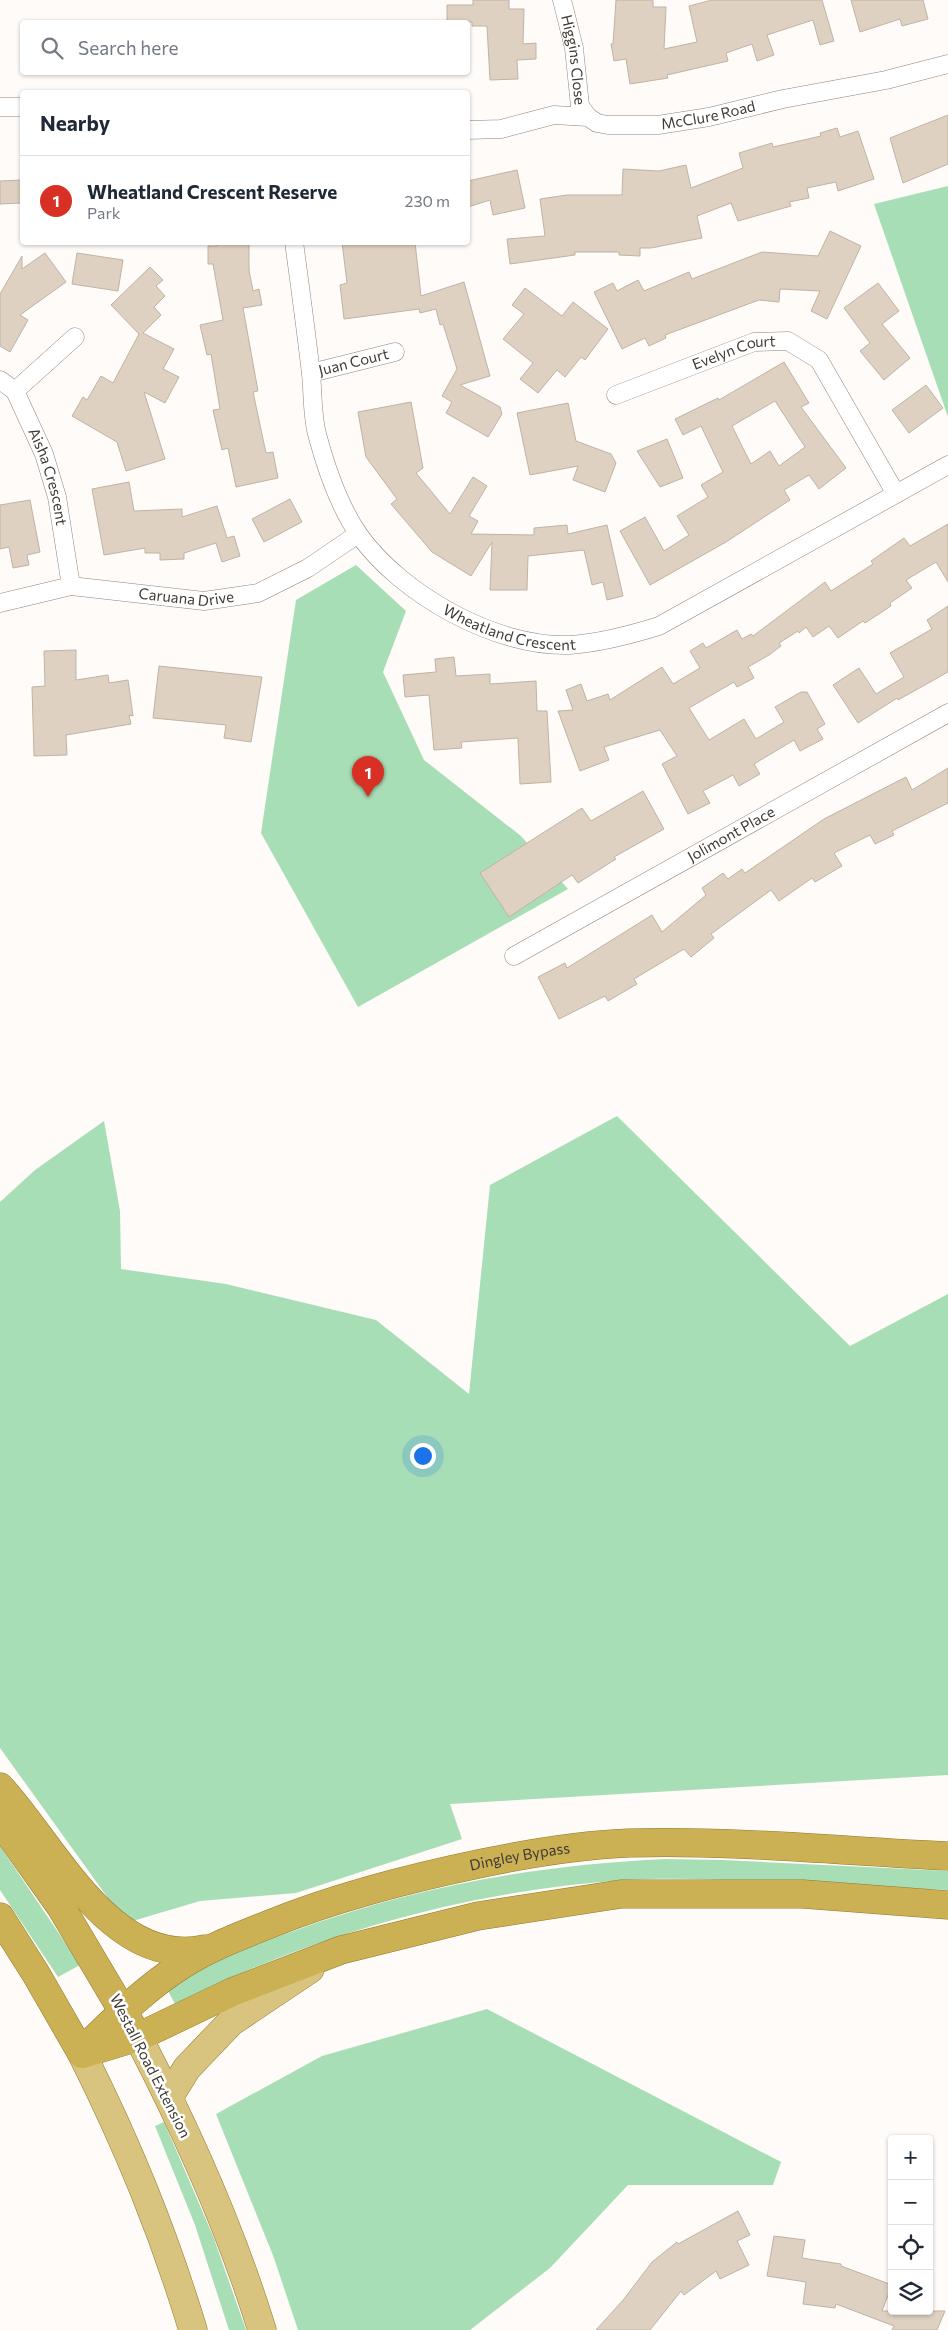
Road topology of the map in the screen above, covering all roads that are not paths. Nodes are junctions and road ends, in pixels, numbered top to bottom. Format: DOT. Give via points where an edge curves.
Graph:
graph roads {
  1 [pos="562,0"];
  2 [pos="948,64"];
  3 [pos="0,107"];
  4 [pos="20,107"];
  5 [pos="588,117"];
  6 [pos="470,130"];
  7 [pos="294,245"];
  8 [pos="75,337"];
  9 [pos="395,352"];
  10 [pos="310,373"];
  11 [pos="0,380"];
  12 [pos="15,391"];
  13 [pos="616,395"];
  14 [pos="948,465"];
  15 [pos="896,494"];
  16 [pos="358,534"];
  17 [pos="70,586"];
  18 [pos="0,603"];
  19 [pos="948,713"];
  20 [pos="514,956"];
  21 [pos="0,1787"];
  22 [pos="0,1821"];
  23 [pos="948,1856"];
  24 [pos="948,1905"];
  25 [pos="0,1917"];
  26 [pos="216,1946"];
  27 [pos="341,1950"];
  28 [pos="124,2010"];
  29 [pos="138,2037"];
  30 [pos="82,2053"];
  31 [pos="169,2097"];
  32 [pos="193,2330"];
  33 [pos="262,2330"];
  1 -- 5 [label="street, Higgins Close" via="574,48 580,106"];
  2 -- 5 [label="street, McClure Road" via="886,80 658,125 608,125"];
  3 -- 4 [label="street"];
  5 -- 6 [label="street, McClure Road" via="554,115 501,129"];
  7 -- 10 [label="street, Wheatland Crescent"];
  8 -- 12 [label="street"];
  9 -- 10 [label="street, Juan Court"];
  10 -- 16 [label="street, Wheatland Crescent" via="316,432 334,485"];
  11 -- 12 [label="street, Aisha Crescent"];
  12 -- 17 [label="street, Aisha Crescent" via="44,454 57,497"];
  13 -- 15 [label="street, Evelyn Court" via="754,342 788,341 819,360"];
  14 -- 15 [label="street, Wheatland Crescent"];
  15 -- 16 [label="street, Wheatland Crescent" via="659,626 624,636 569,645 508,636 470,621 402,580"];
  16 -- 17 [label="street, Caruana Drive" via="308,568 258,593 204,601"];
  17 -- 18 [label="street, Caruana Drive"];
  19 -- 20 [label="street, Jolimont Place"];
  21 -- 26 [label="highway" via="21,1810 78,1888 122,1928 163,1950 194,1951"];
  22 -- 28 [label="highway, Westall Road Extension" via="61,1907"];
  23 -- 26 [label="highway, Dingley Bypass" via="697,1844 628,1843 546,1850 432,1873 362,1892 298,1912"];
  24 -- 27 [label="highway" via="803,1894 622,1894 478,1916"];
  25 -- 30 [label="highway"];
  26 -- 28 [label="highway, Dingley Bypass" via="168,1974"];
  27 -- 29 [label="highway" via="240,1989"];
  27 -- 31 [label="main road" via="231,2022 187,2068"];
  28 -- 29 [label="highway, Westall Road Extension"];
  28 -- 30 [label="highway, Dingley Bypass"];
  29 -- 30 [label="highway"];
  29 -- 31 [label="main road, Westall Road Extension"];
  30 -- 32 [label="main road" via="154,2213"];
  31 -- 33 [label="main road, Westall Road Extension" via="214,2200"];
}
